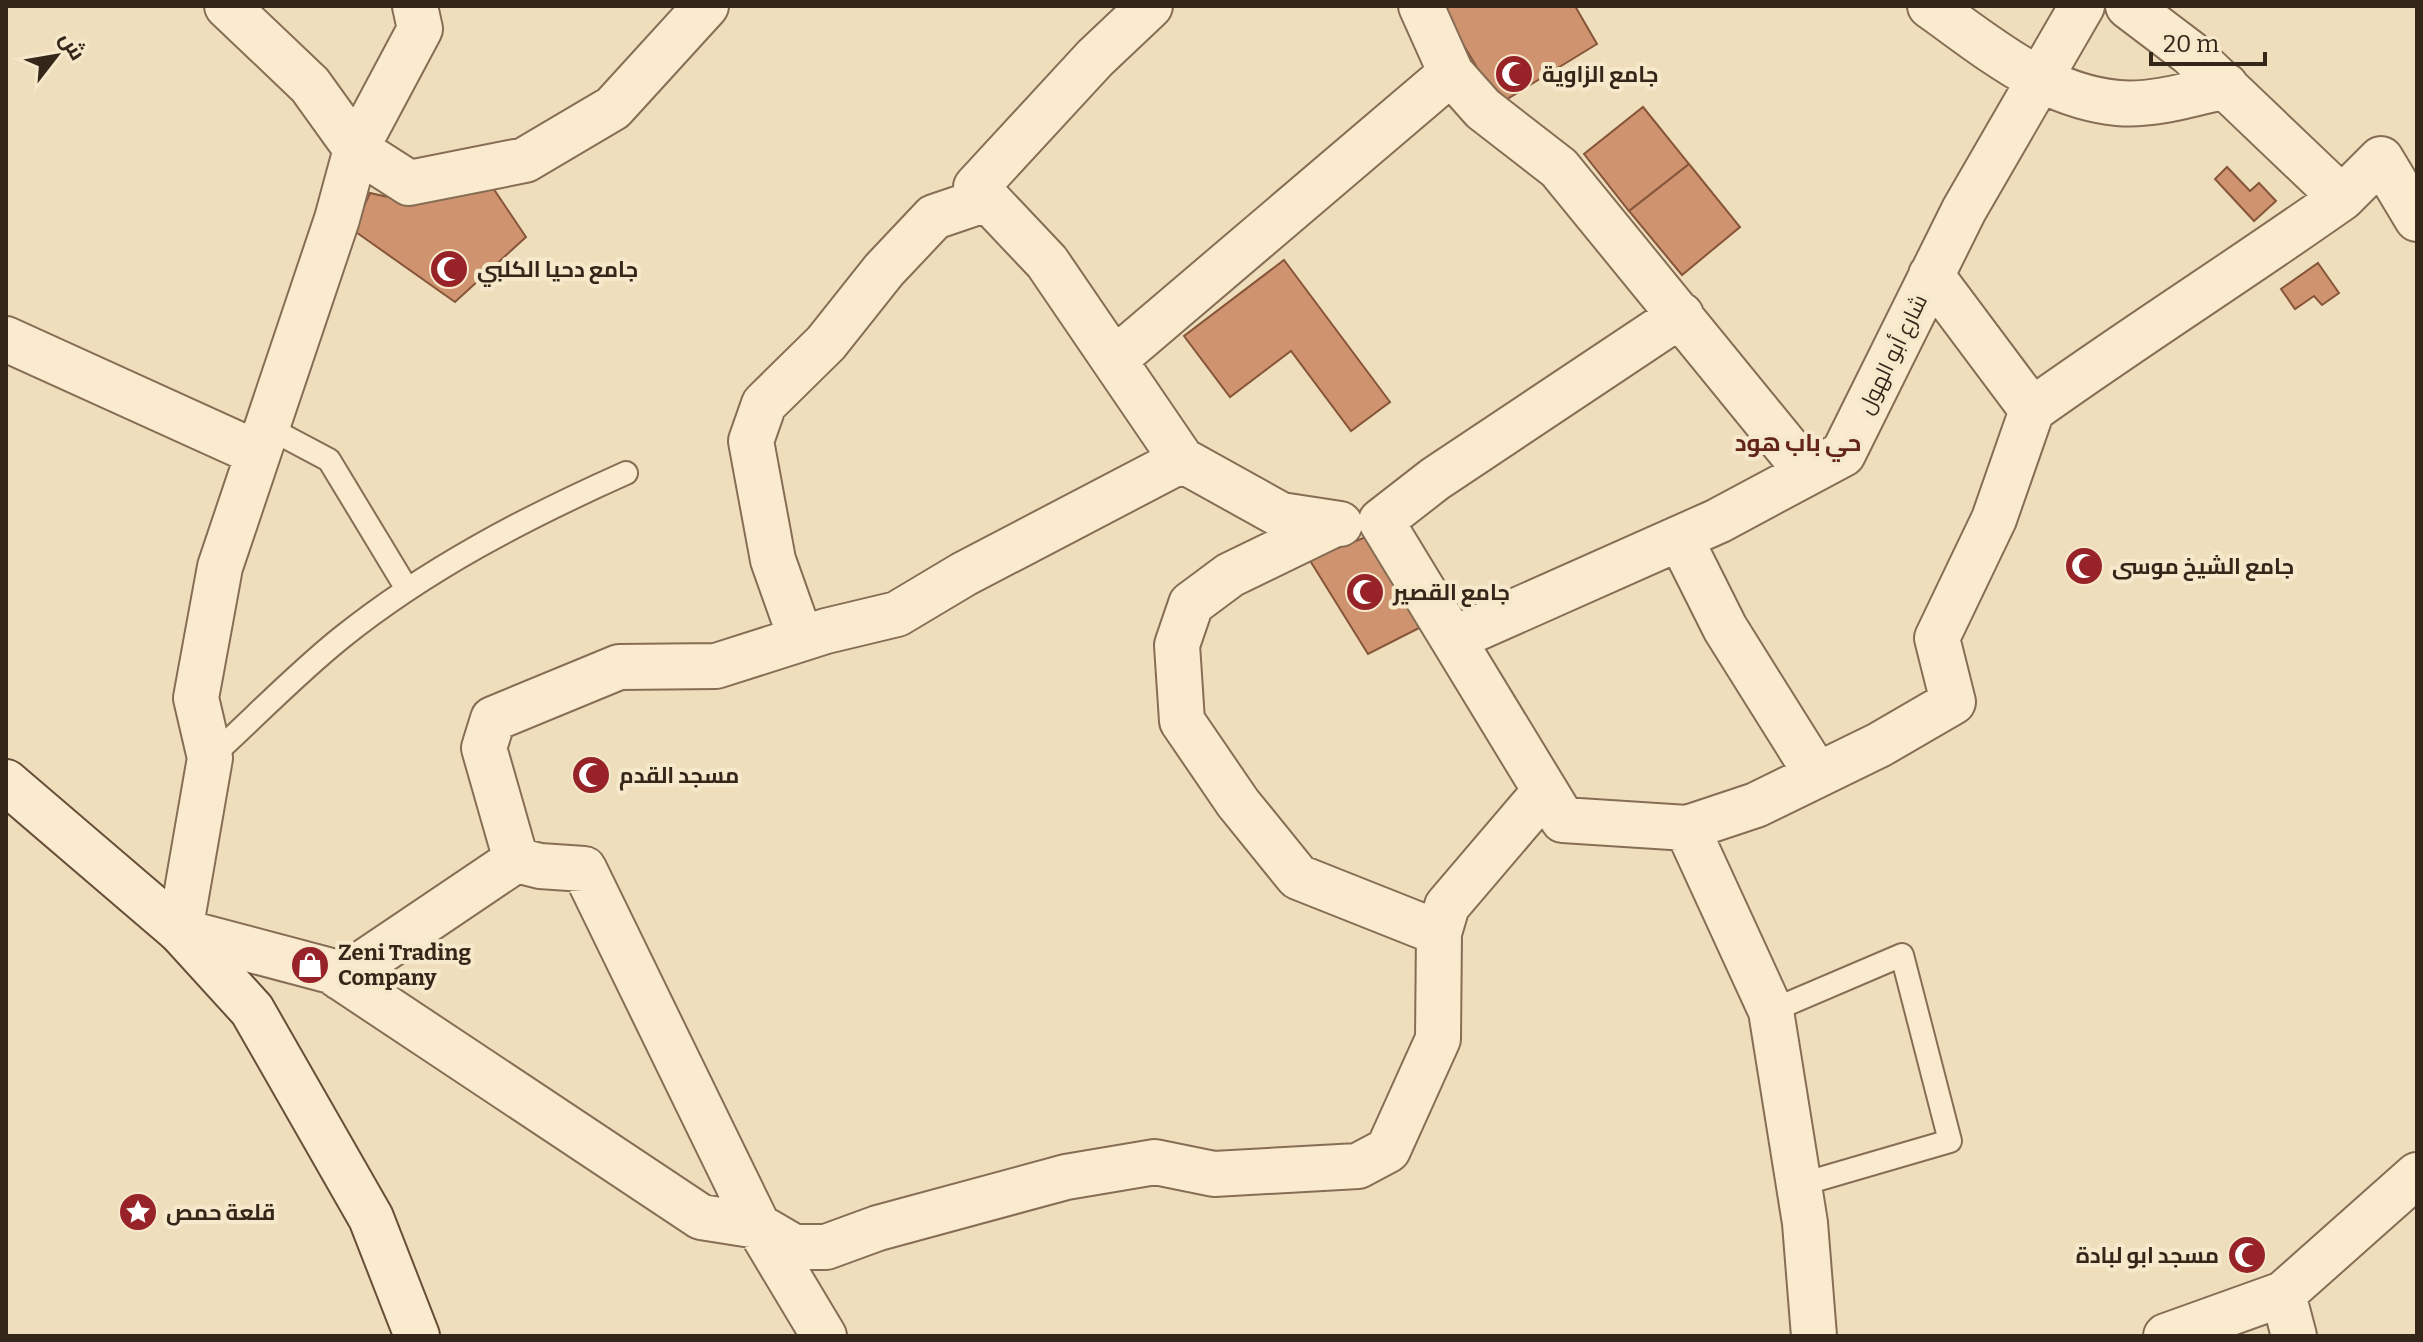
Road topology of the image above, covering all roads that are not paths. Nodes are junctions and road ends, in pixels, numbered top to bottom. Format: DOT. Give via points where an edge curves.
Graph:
graph roads {
  1 [pos="227,6"];
  2 [pos="415,6"];
  3 [pos="706,6"];
  4 [pos="1150,6"];
  5 [pos="1421,6"];
  6 [pos="1930,6"];
  7 [pos="2082,6"];
  8 [pos="2128,6"];
  9 [pos="1451,73"];
  10 [pos="2038,82"];
  11 [pos="2226,86"];
  12 [pos="356,149"];
  13 [pos="2342,198"];
  14 [pos="987,199"];
  15 [pos="2417,219"];
  16 [pos="1931,275"];
  17 [pos="1681,315"];
  18 [pos="6,339"];
  19 [pos="1114,360"];
  20 [pos="2032,410"];
  21 [pos="261,440"];
  22 [pos="1182,460"];
  23 [pos="626,473"];
  24 [pos="1808,473"];
  25 [pos="1381,521"];
  26 [pos="1335,524"];
  27 [pos="1680,538"];
  28 [pos="407,589"];
  29 [pos="1455,638"];
  30 [pos="801,639"];
  31 [pos="210,758"];
  32 [pos="1817,775"];
  33 [pos="6,782"];
  34 [pos="1545,791"];
  35 [pos="1687,828"];
  36 [pos="516,860"];
  37 [pos="180,931"];
  38 [pos="1439,933"];
  39 [pos="341,978"];
  40 [pos="1771,1011"];
  41 [pos="2417,1175"];
  42 [pos="1799,1185"];
  43 [pos="758,1226"];
  44 [pos="2283,1294"];
  45 [pos="417,1336"];
  46 [pos="824,1336"];
  47 [pos="1814,1336"];
  48 [pos="2166,1336"];
  49 [pos="2294,1336"];
  1 -- 12 [label="street" via="310,85"];
  2 -- 12 [label="street" via="420,29"];
  3 -- 12 [label="street" via="613,108 525,160 409,183"];
  4 -- 14 [label="street" via="976,187"];
  5 -- 9 [label="street"];
  6 -- 10 [label="street"];
  7 -- 10 [label="street, شارع أبو الهول"];
  8 -- 11 [label="street"];
  9 -- 17 [label="street" via="1483,109 1559,168"];
  9 -- 19 [label="street"];
  10 -- 11 [label="street" via="2117,103 2165,100"];
  10 -- 16 [label="street, شارع أبو الهول"];
  11 -- 13 [label="street"];
  12 -- 21 [label="street"];
  13 -- 15 [label="street" via="2381,159"];
  13 -- 20 [label="street"];
  14 -- 19 [label="street" via="1047,262"];
  14 -- 30 [label="street" via="934,217 826,343 764,404 751,441 773,560"];
  16 -- 20 [label="street"];
  16 -- 24 [label="street, شارع أبو الهول" via="1843,454"];
  17 -- 24 [label="street"];
  17 -- 25 [label="street" via="1435,479"];
  18 -- 21 [label="street"];
  19 -- 22 [label="street"];
  20 -- 32 [label="street" via="1994,519 1937,638 1953,702"];
  21 -- 28 [label="lane" via="329,460"];
  21 -- 31 [label="street" via="220,567 196,698"];
  22 -- 26 [label="street" via="1281,515"];
  22 -- 30 [label="street" via="897,614"];
  23 -- 28 [label="lane" via="535,514"];
  24 -- 27 [label="street, شارع أبو الهول"];
  25 -- 26 [label="street"];
  25 -- 29 [label="street"];
  26 -- 38 [label="street" via="1230,575 1191,604 1177,645 1182,721 1298,877"];
  27 -- 29 [label="street, شارع أبو الهول"];
  27 -- 32 [label="street" via="1725,628"];
  28 -- 31 [label="lane" via="339,640"];
  29 -- 34 [label="street"];
  30 -- 36 [label="street" via="716,666 619,667 493,719 484,748"];
  31 -- 37 [label="street"];
  32 -- 35 [label="street" via="1756,805"];
  33 -- 37 [label="street"];
  34 -- 35 [label="street" via="1563,820"];
  34 -- 38 [label="street" via="1447,906"];
  35 -- 40 [label="street"];
  36 -- 39 [label="street"];
  36 -- 43 [label="street" via="584,869"];
  37 -- 39 [label="street"];
  37 -- 45 [label="street" via="252,1010 276,1051 371,1218"];
  38 -- 43 [label="street" via="1438,1039 1388,1150 1358,1166 1214,1174 1155,1162 1066,1177 826,1247 794,1247"];
  39 -- 43 [label="street" via="701,1217"];
  40 -- 42 [label="street"];
  40 -- 42 [label="lane" via="1902,955 1950,1141"];
  41 -- 44 [label="street"];
  42 -- 47 [label="street"];
  43 -- 46 [label="street"];
  44 -- 48 [label="street"];
  44 -- 49 [label="street"];
}
